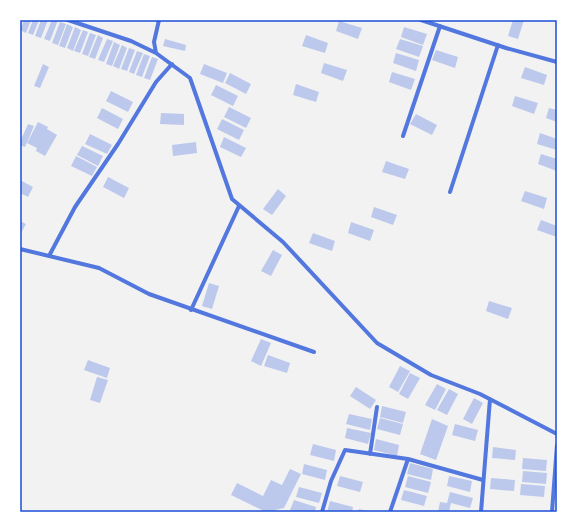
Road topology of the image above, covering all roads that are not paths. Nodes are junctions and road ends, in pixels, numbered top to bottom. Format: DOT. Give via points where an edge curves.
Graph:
graph roads {
  1 [pos="68,20"];
  2 [pos="159,20"];
  3 [pos="421,20"];
  4 [pos="82,22"];
  5 [pos="440,26"];
  6 [pos="498,45"];
  7 [pos="156,53"];
  8 [pos="557,62"];
  9 [pos="172,64"];
  10 [pos="402,136"];
  11 [pos="450,192"];
  12 [pos="239,206"];
  13 [pos="20,249"];
  14 [pos="49,256"];
  15 [pos="191,310"];
  16 [pos="314,352"];
  17 [pos="490,400"];
  18 [pos="377,407"];
  19 [pos="557,434"];
  20 [pos="557,445"];
  21 [pos="370,454"];
  22 [pos="408,459"];
  23 [pos="483,480"];
  24 [pos="322,512"];
  25 [pos="390,512"];
  26 [pos="481,512"];
  27 [pos="552,512"];
  1 -- 4 [label="street"];
  2 -- 7 [label="street" via="154,42"];
  3 -- 5 [label="street"];
  4 -- 7 [label="street"];
  5 -- 6 [label="street"];
  5 -- 10 [label="street"];
  6 -- 8 [label="street"];
  6 -- 11 [label="street"];
  7 -- 9 [label="street"];
  9 -- 12 [label="street" via="190,78 232,199"];
  9 -- 14 [label="street" via="156,82 75,207"];
  12 -- 15 [label="street"];
  12 -- 17 [label="street" via="283,242 377,343 431,375"];
  13 -- 14 [label="street"];
  14 -- 15 [label="street" via="99,268 149,294"];
  15 -- 16 [label="street"];
  17 -- 19 [label="street"];
  17 -- 23 [label="street"];
  18 -- 21 [label="street"];
  20 -- 27 [label="street"];
  21 -- 22 [label="street"];
  21 -- 24 [label="street" via="345,450"];
  22 -- 23 [label="street"];
  22 -- 25 [label="street"];
  23 -- 26 [label="street"];
}
